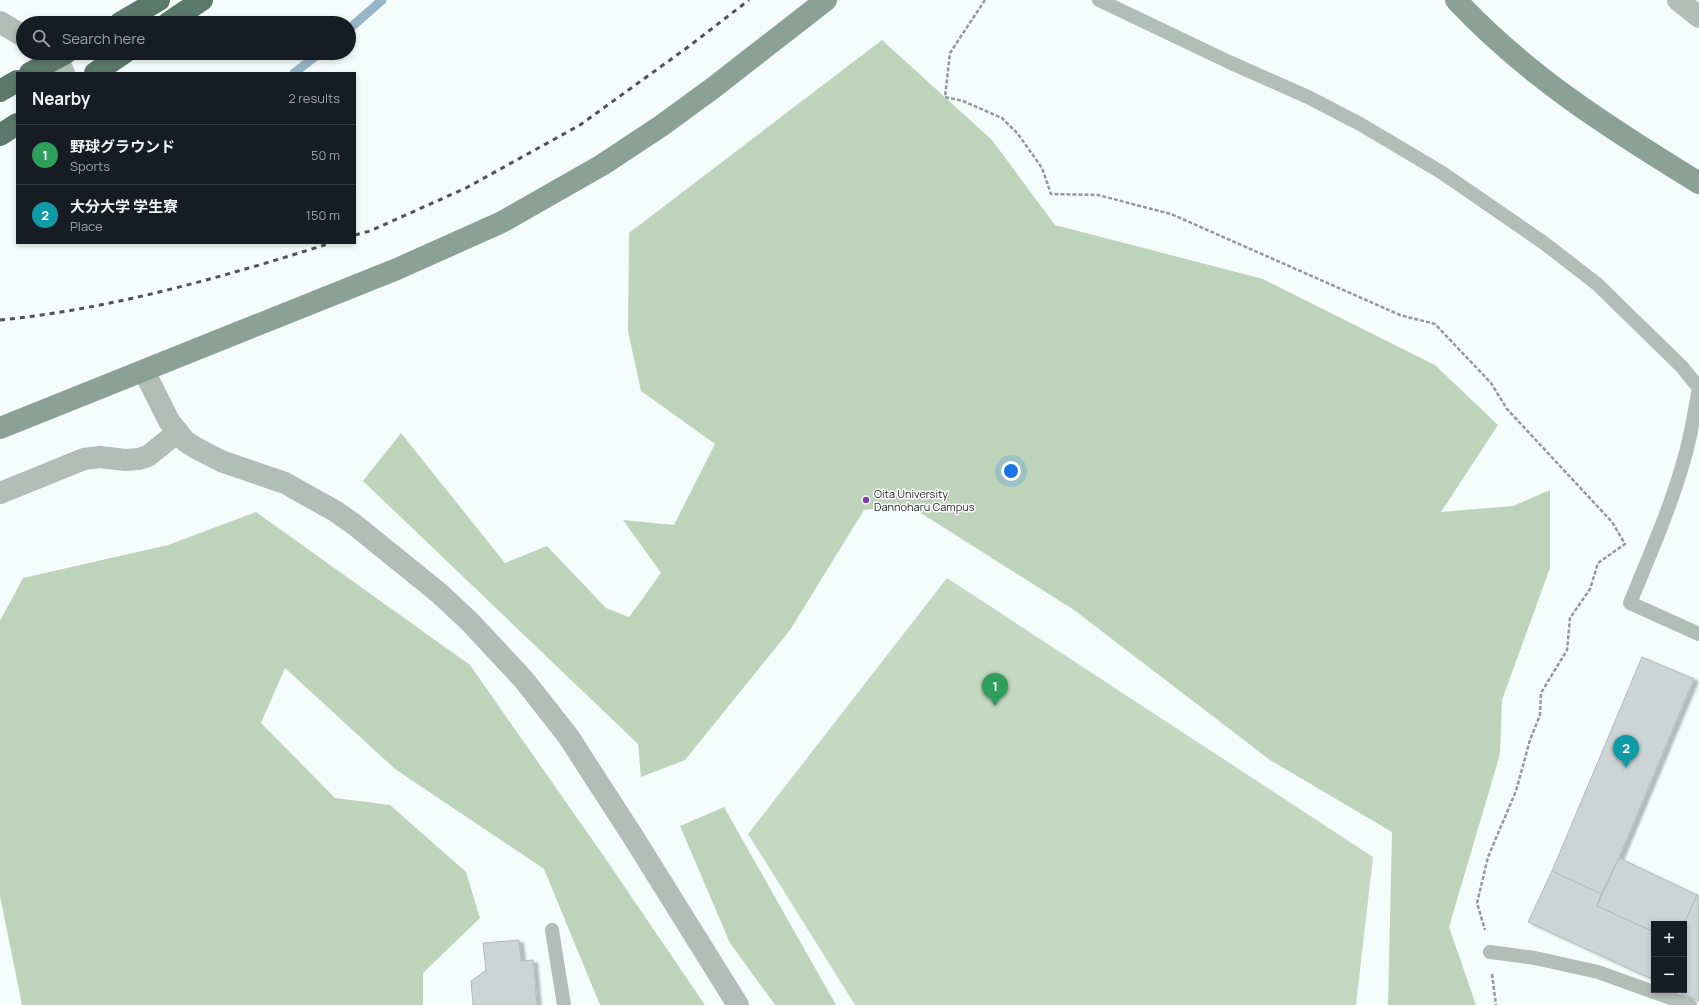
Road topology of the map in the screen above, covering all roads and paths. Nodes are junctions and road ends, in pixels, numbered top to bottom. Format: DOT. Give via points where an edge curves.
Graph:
graph roads {
  1 [pos="159,0"];
  2 [pos="202,0"];
  3 [pos="826,0"];
  4 [pos="985,0"];
  5 [pos="1099,0"];
  6 [pos="1456,0"];
  7 [pos="1678,0"];
  8 [pos="132,16"];
  9 [pos="178,16"];
  10 [pos="1699,17"];
  11 [pos="0,22"];
  12 [pos="16,32"];
  13 [pos="57,60"];
  14 [pos="114,60"];
  15 [pos="32,72"];
  16 [pos="96,72"];
  17 [pos="16,82"];
  18 [pos="0,91"];
  19 [pos="16,125"];
  20 [pos="0,135"];
  21 [pos="1699,183"];
  22 [pos="144,371"];
  23 [pos="0,428"];
  24 [pos="178,432"];
  25 [pos="0,493"];
  26 [pos="1699,634"];
  27 [pos="552,930"];
  28 [pos="1490,952"];
  29 [pos="564,1005"];
  30 [pos="738,1005"];
  31 [pos="1496,1005"];
  32 [pos="1690,1005"];
  1 -- 8 [label="highway"];
  2 -- 9 [label="highway"];
  3 -- 22 [label="street" via="661,126 602,165 502,222 397,269"];
  4 -- 28 [label="path" via="950,53 945,97 964,101 1002,118 1018,134 1042,168 1051,194 1098,195 1171,214 1400,315 1434,324 1491,382 1507,409 1612,522 1625,544 1598,563 1590,589 1570,618 1567,650 1542,693 1540,715 1530,740 1516,791 1488,857 1477,903"];
  5 -- 26 [label="lane" via="1308,97 1360,124 1441,172 1544,243 1597,284 1682,367 1699,388 1690,437 1660,531 1630,603"];
  6 -- 21 [label="street" via="1505,48 1540,77 1604,124"];
  7 -- 10 [label="street"];
  11 -- 12 [label="street"];
  13 -- 15 [label="highway"];
  14 -- 16 [label="highway"];
  17 -- 18 [label="highway"];
  19 -- 20 [label="highway"];
  22 -- 23 [label="street"];
  22 -- 24 [label="street" via="169,421"];
  24 -- 25 [label="street" via="148,456 125,460 100,457 84,459"];
  24 -- 30 [label="street" via="185,441 206,454 285,483 334,511 379,544 469,621 524,680 568,736"];
  27 -- 29 [label="lane"];
  28 -- 31 [label="path"];
  28 -- 32 [label="lane" via="1535,958 1598,972"];
}
